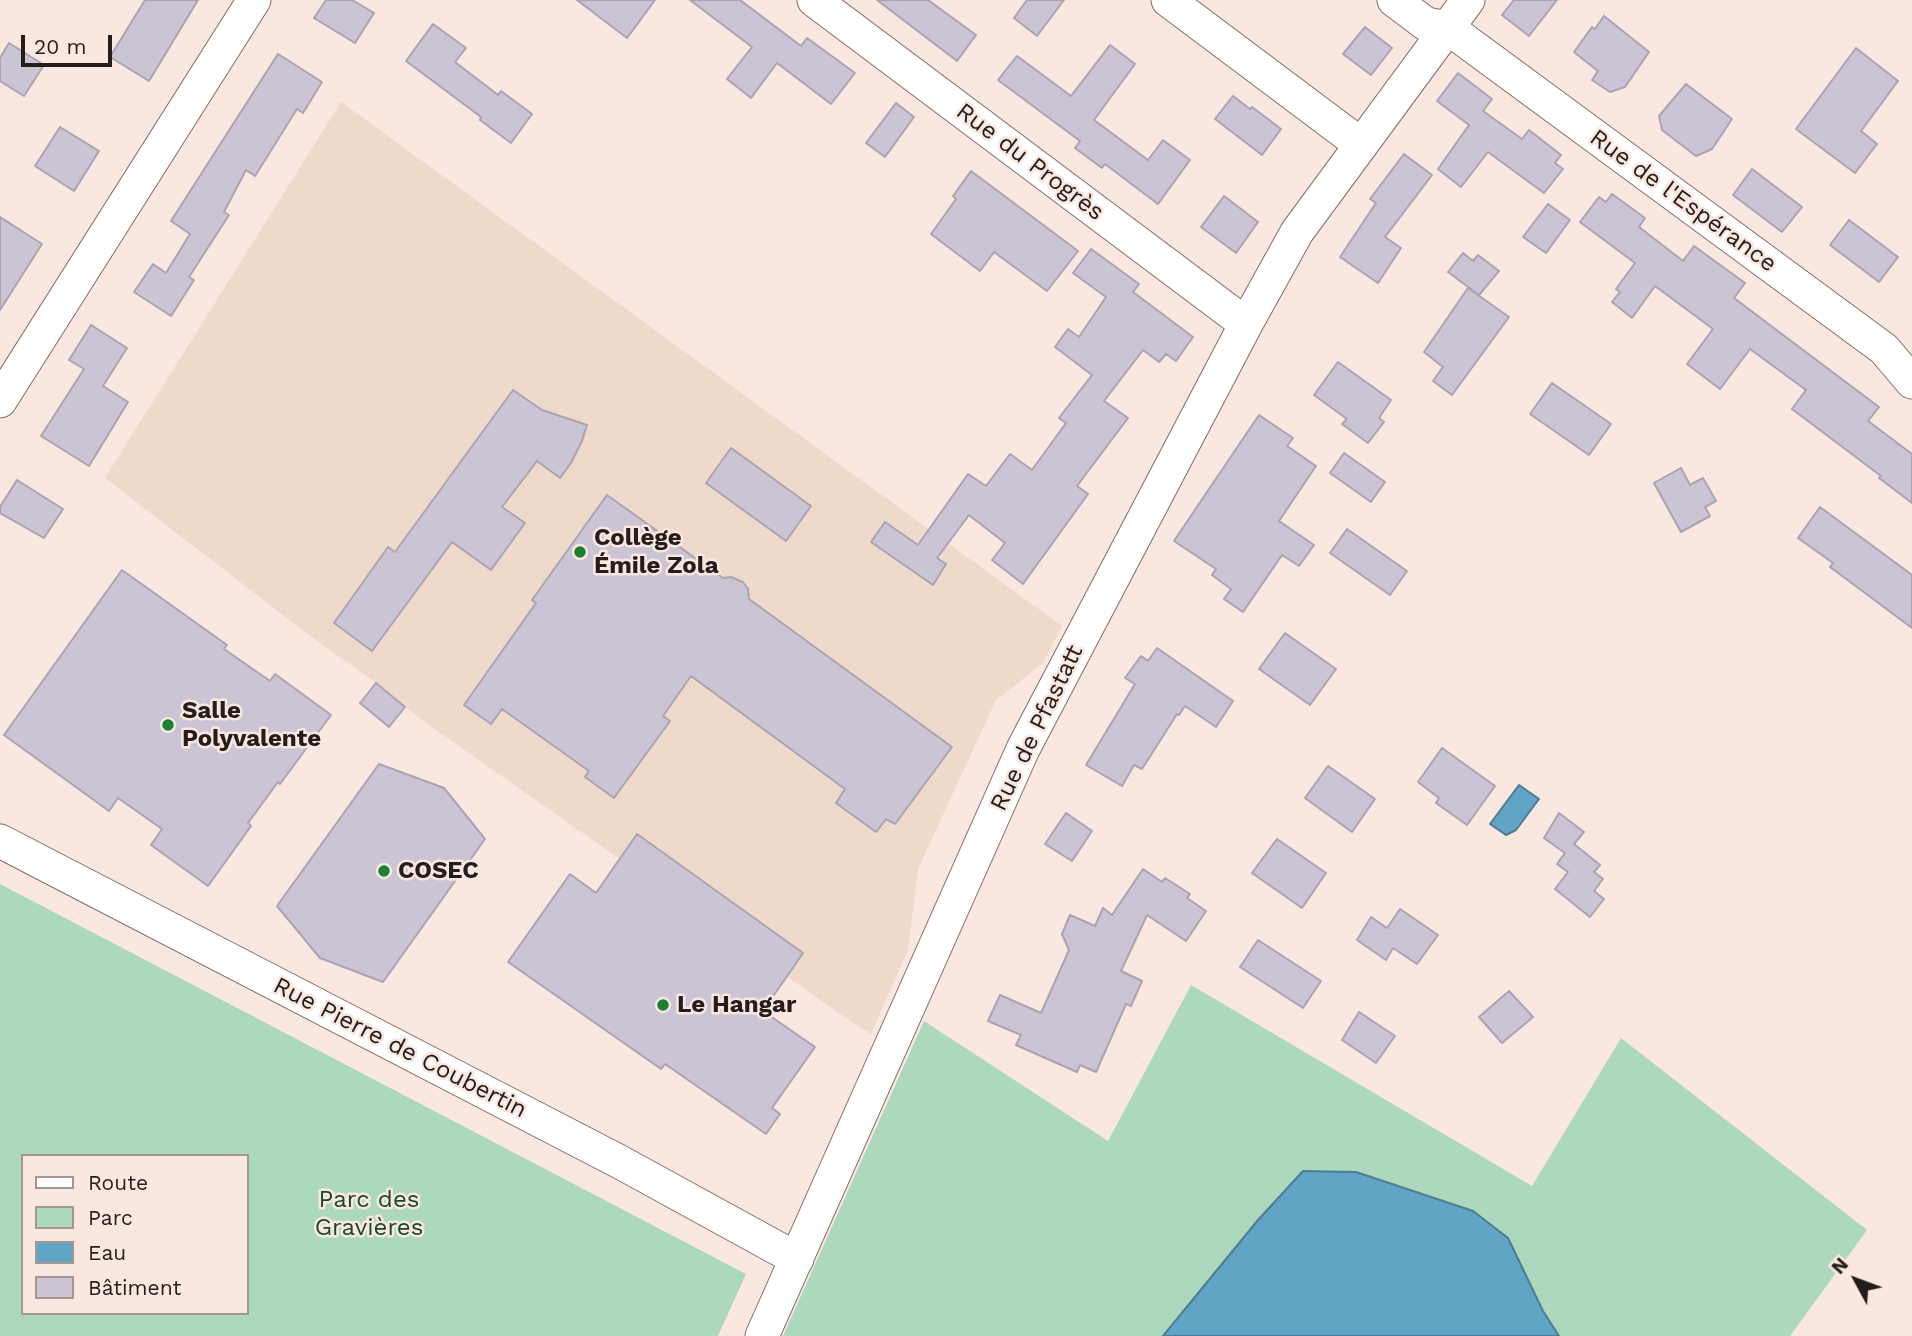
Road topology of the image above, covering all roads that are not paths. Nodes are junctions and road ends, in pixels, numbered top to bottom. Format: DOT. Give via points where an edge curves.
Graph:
graph roads {
  1 [pos="254,0"];
  2 [pos="814,0"];
  3 [pos="1168,0"];
  4 [pos="1394,0"];
  5 [pos="1468,0"];
  6 [pos="1448,28"];
  7 [pos="1360,144"];
  8 [pos="1246,324"];
  9 [pos="1912,382"];
  10 [pos="0,401"];
  11 [pos="0,841"];
  12 [pos="797,1259"];
  13 [pos="762,1336"];
  1 -- 10 [label="street"];
  2 -- 8 [label="street, Rue du Progrès"];
  3 -- 7 [label="street"];
  4 -- 6 [label="street, Rue de l'Espérance" via="1426,24"];
  5 -- 6 [label="street, Rue de Pfastatt"];
  6 -- 7 [label="street, Rue de Pfastatt"];
  6 -- 9 [label="street, Rue de l'Espérance" via="1884,349"];
  7 -- 8 [label="street, Rue de Pfastatt" via="1297,232"];
  8 -- 12 [label="street, Rue de Pfastatt" via="1023,749"];
  11 -- 12 [label="street, Rue Pierre de Coubertin" via="620,1162"];
  12 -- 13 [label="street, Rue de Pfastatt"];
}
